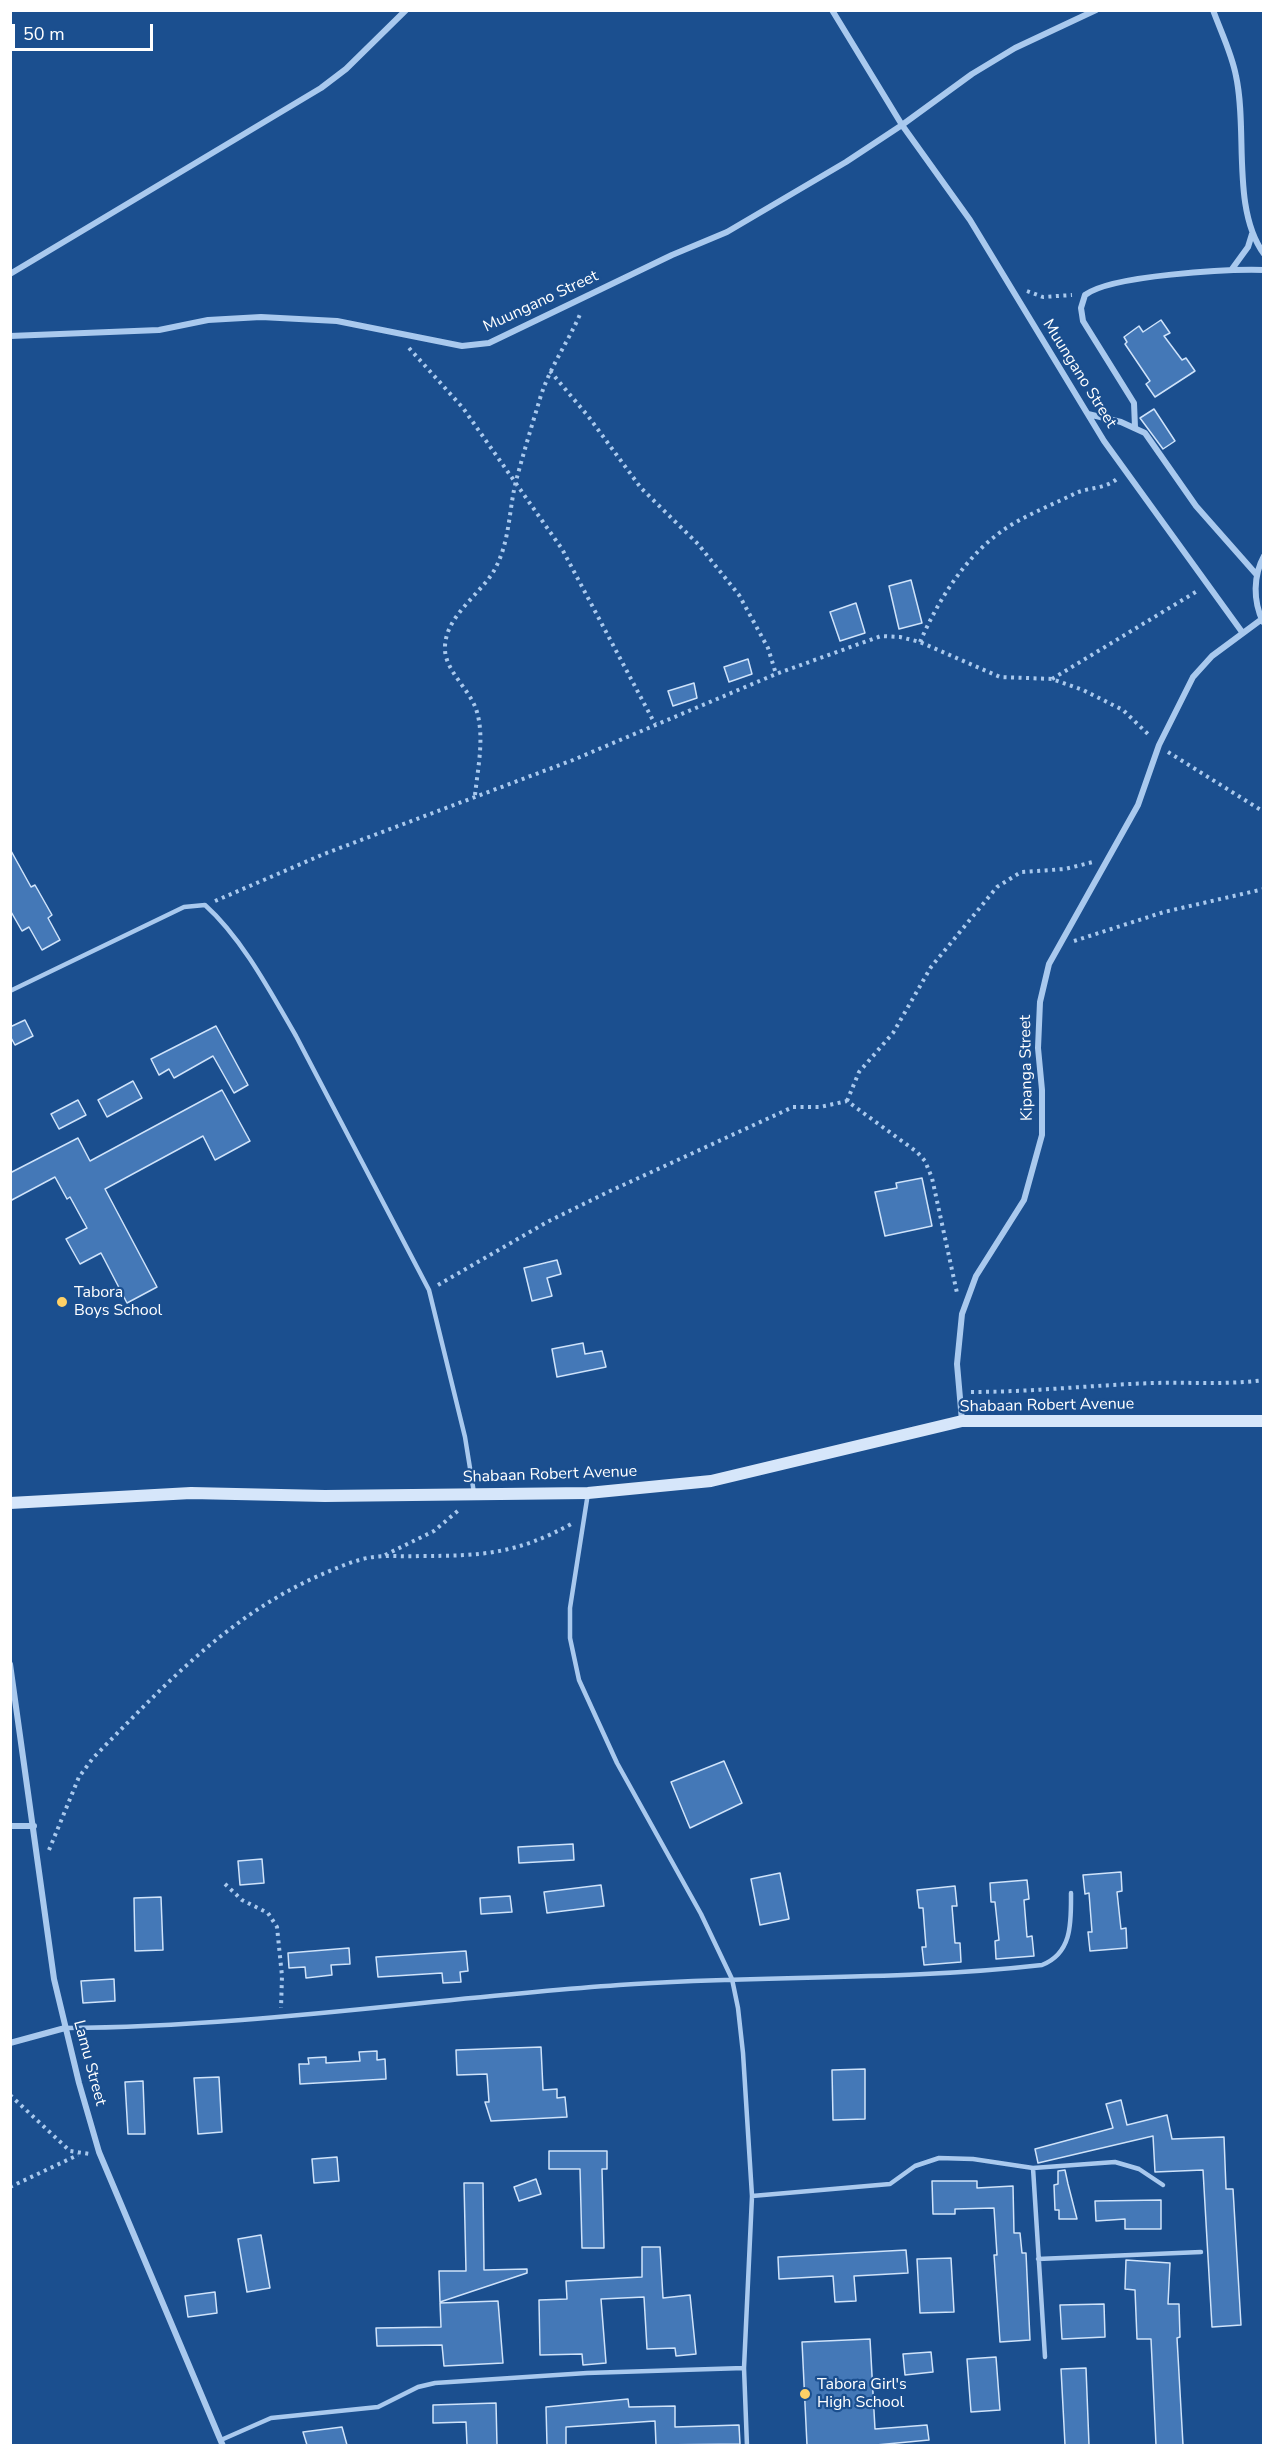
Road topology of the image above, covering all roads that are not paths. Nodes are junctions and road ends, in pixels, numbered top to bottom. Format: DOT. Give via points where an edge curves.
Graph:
graph roads {
  1 [pos="406,10"];
  2 [pos="832,10"];
  3 [pos="1096,10"];
  4 [pos="1213,10"];
  5 [pos="902,125"];
  6 [pos="1252,234"];
  7 [pos="1263,254"];
  8 [pos="1232,269"];
  9 [pos="1263,270"];
  10 [pos="10,274"];
  11 [pos="10,336"];
  12 [pos="1088,414"];
  13 [pos="1135,428"];
  14 [pos="1263,556"];
  15 [pos="1256,574"];
  16 [pos="1263,621"];
  17 [pos="1242,632"];
  18 [pos="10,991"];
  19 [pos="962,1421"];
  20 [pos="1263,1421"];
  21 [pos="474,1493"];
  22 [pos="588,1493"];
  23 [pos="10,1503"];
  24 [pos="10,1665"];
  25 [pos="10,1826"];
  26 [pos="34,1826"];
  27 [pos="1071,1893"];
  28 [pos="732,1979"];
  29 [pos="65,2028"];
  30 [pos="10,2043"];
  31 [pos="1033,2168"];
  32 [pos="1163,2185"];
  33 [pos="752,2196"];
  34 [pos="1202,2252"];
  35 [pos="1038,2259"];
  36 [pos="1045,2356"];
  37 [pos="744,2368"];
  38 [pos="222,2443"];
  39 [pos="747,2445"];
  1 -- 10 [label="street" via="321,88"];
  2 -- 5 [label="street, Muungano Street"];
  3 -- 5 [label="street" via="1015,48 936,98"];
  4 -- 6 [label="street" via="1237,77"];
  5 -- 11 [label="street, Muungano Street" via="727,232 489,343 462,346 337,321 261,317 208,320 159,330"];
  5 -- 12 [label="street, Muungano Street" via="969,220"];
  6 -- 7 [label="street"];
  6 -- 8 [label="street"];
  8 -- 9 [label="street"];
  8 -- 13 [label="street" via="1137,280 1085,295 1083,321 1134,404"];
  12 -- 13 [label="street"];
  12 -- 17 [label="street, Muungano Street"];
  13 -- 15 [label="street" via="1154,442 1197,506"];
  14 -- 15 [label="street, Kipanga Street"];
  15 -- 16 [label="street, Kipanga Street" via="1256,597"];
  16 -- 17 [label="street, Kipanga Street"];
  17 -- 19 [label="street, Kipanga Street" via="1212,656 1193,678 1159,745 1138,805 1049,964 1040,1002 1042,1124 1036,1164 1024,1200 976,1276 962,1314 957,1364"];
  18 -- 21 [label="lane" via="169,913 197,904 205,905 224,925 274,998 429,1290"];
  19 -- 20 [label="street, Shabaan Robert Avenue"];
  19 -- 22 [label="street, Shabaan Robert Avenue" via="711,1482"];
  21 -- 22 [label="street, Shabaan Robert Avenue"];
  21 -- 23 [label="street, Shabaan Robert Avenue" via="191,1493"];
  22 -- 28 [label="lane" via="570,1618 579,1680 617,1763 677,1868"];
  24 -- 26 [label="street, Lamu Street"];
  25 -- 26 [label="street"];
  26 -- 29 [label="street, Lamu Street" via="54,1978"];
  27 -- 28 [label="lane" via="1065,1948 1058,1957 1042,1965 912,1975"];
  28 -- 29 [label="lane" via="535,1991 177,2026"];
  28 -- 33 [label="lane" via="743,2053"];
  29 -- 30 [label="street"];
  29 -- 38 [label="street, Lamu Street" via="99,2152"];
  31 -- 32 [label="lane" via="1115,2162 1139,2169"];
  31 -- 33 [label="lane" via="939,2158 915,2166 890,2184"];
  31 -- 35 [label="lane"];
  33 -- 37 [label="lane"];
  34 -- 35 [label="lane"];
  35 -- 36 [label="lane"];
  37 -- 38 [label="lane" via="435,2383 378,2407 271,2418"];
  37 -- 39 [label="lane"];
}
